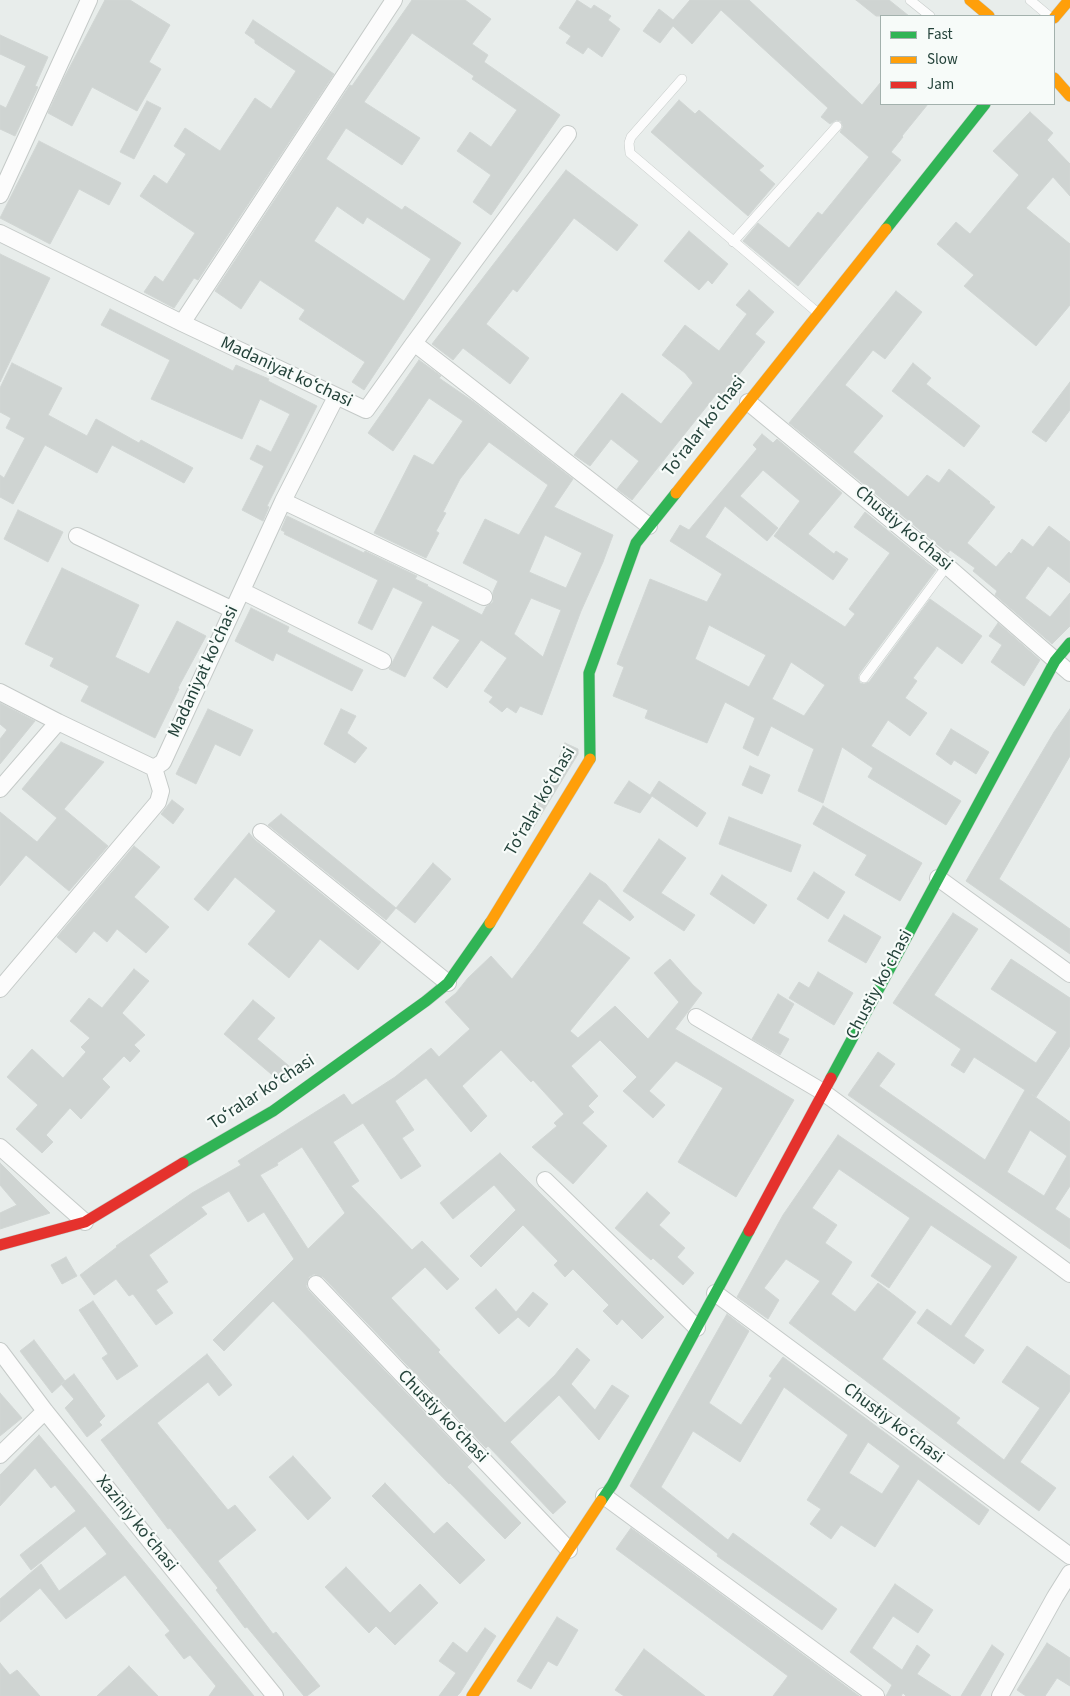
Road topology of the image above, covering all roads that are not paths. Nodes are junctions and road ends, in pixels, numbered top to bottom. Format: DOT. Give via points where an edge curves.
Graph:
graph roads {
  1 [pos="89,0"];
  2 [pos="394,0"];
  3 [pos="910,0"];
  4 [pos="970,0"];
  5 [pos="1031,0"];
  6 [pos="1069,0"];
  7 [pos="929,15"];
  8 [pos="988,15"];
  9 [pos="1048,15"];
  10 [pos="1055,17"];
  11 [pos="682,79"];
  12 [pos="1055,79"];
  13 [pos="1070,96"];
  14 [pos="984,105"];
  15 [pos="837,126"];
  16 [pos="568,134"];
  17 [pos="0,195"];
  18 [pos="0,233"];
  19 [pos="733,242"];
  20 [pos="818,314"];
  21 [pos="182,323"];
  22 [pos="414,343"];
  23 [pos="336,397"];
  24 [pos="748,402"];
  25 [pos="284,501"];
  26 [pos="649,526"];
  27 [pos="77,536"];
  28 [pos="947,566"];
  29 [pos="242,591"];
  30 [pos="484,597"];
  31 [pos="233,610"];
  32 [pos="1070,643"];
  33 [pos="383,661"];
  34 [pos="1055,661"];
  35 [pos="1070,673"];
  36 [pos="864,678"];
  37 [pos="0,692"];
  38 [pos="58,722"];
  39 [pos="154,768"];
  40 [pos="0,789"];
  41 [pos="262,832"];
  42 [pos="938,878"];
  43 [pos="1070,974"];
  44 [pos="448,983"];
  45 [pos="0,990"];
  46 [pos="696,1017"];
  47 [pos="823,1092"];
  48 [pos="0,1147"];
  49 [pos="545,1180"];
  50 [pos="85,1222"];
  51 [pos="0,1245"];
  52 [pos="1070,1274"];
  53 [pos="316,1284"];
  54 [pos="715,1293"];
  55 [pos="697,1328"];
  56 [pos="0,1350"];
  57 [pos="44,1411"];
  58 [pos="0,1455"];
  59 [pos="604,1496"];
  60 [pos="569,1550"];
  61 [pos="1070,1556"];
  62 [pos="1070,1573"];
  63 [pos="275,1696"];
  64 [pos="472,1696"];
  65 [pos="876,1696"];
  66 [pos="1000,1696"];
  1 -- 17 [label="street"];
  2 -- 21 [label="street"];
  3 -- 7 [label="lane"];
  4 -- 8 [label="street"];
  5 -- 9 [label="lane"];
  6 -- 10 [label="street"];
  11 -- 19 [label="lane" via="631,137 628,148 635,159"];
  12 -- 13 [label="street"];
  14 -- 20 [label="street, Toʻralar koʻchasi"];
  15 -- 19 [label="lane"];
  16 -- 22 [label="street"];
  18 -- 21 [label="street, Madaniyat koʻchasi"];
  19 -- 20 [label="lane"];
  20 -- 24 [label="street, Toʻralar koʻchasi"];
  21 -- 23 [label="street, Madaniyat koʻchasi"];
  22 -- 23 [label="street, Madaniyat koʻchasi" via="366,410"];
  22 -- 26 [label="street"];
  23 -- 25 [label="street, Madaniyat ko'chasi"];
  24 -- 26 [label="street, Toʻralar koʻchasi"];
  24 -- 28 [label="street, Chustiy koʻchasi"];
  25 -- 29 [label="street, Madaniyat ko'chasi"];
  25 -- 30 [label="street"];
  26 -- 44 [label="street, Toʻralar koʻchasi" via="636,543 589,673 591,758 481,938"];
  27 -- 31 [label="street"];
  28 -- 34 [label="street, Chustiy koʻchasi"];
  28 -- 36 [label="lane"];
  29 -- 31 [label="street, Madaniyat ko'chasi"];
  29 -- 33 [label="street"];
  31 -- 39 [label="street, Madaniyat ko'chasi" via="163,762"];
  32 -- 34 [label="street, Chustiy koʻchasi"];
  34 -- 35 [label="street, Chustiy koʻchasi"];
  34 -- 42 [label="street, Chustiy koʻchasi"];
  37 -- 38 [label="street"];
  38 -- 39 [label="street"];
  38 -- 40 [label="street"];
  39 -- 45 [label="street" via="161,791 158,802"];
  41 -- 44 [label="street"];
  42 -- 43 [label="street"];
  42 -- 47 [label="street, Chustiy koʻchasi"];
  44 -- 50 [label="street, Toʻralar koʻchasi" via="273,1111"];
  46 -- 47 [label="street"];
  47 -- 52 [label="street"];
  47 -- 54 [label="street, Chustiy koʻchasi"];
  48 -- 50 [label="street"];
  49 -- 55 [label="street"];
  50 -- 51 [label="street, Toʻralar koʻchasi"];
  53 -- 60 [label="street, Chustiy koʻchasi"];
  54 -- 55 [label="street, Chustiy koʻchasi"];
  54 -- 61 [label="street, Chustiy koʻchasi"];
  55 -- 59 [label="street, Chustiy koʻchasi"];
  56 -- 57 [label="street, Xaziniy koʻchasi"];
  57 -- 58 [label="street"];
  57 -- 63 [label="street, Xaziniy koʻchasi"];
  59 -- 60 [label="street, Chustiy koʻchasi"];
  59 -- 65 [label="street"];
  60 -- 64 [label="street, Chustiy koʻchasi"];
  62 -- 66 [label="street"];
}
